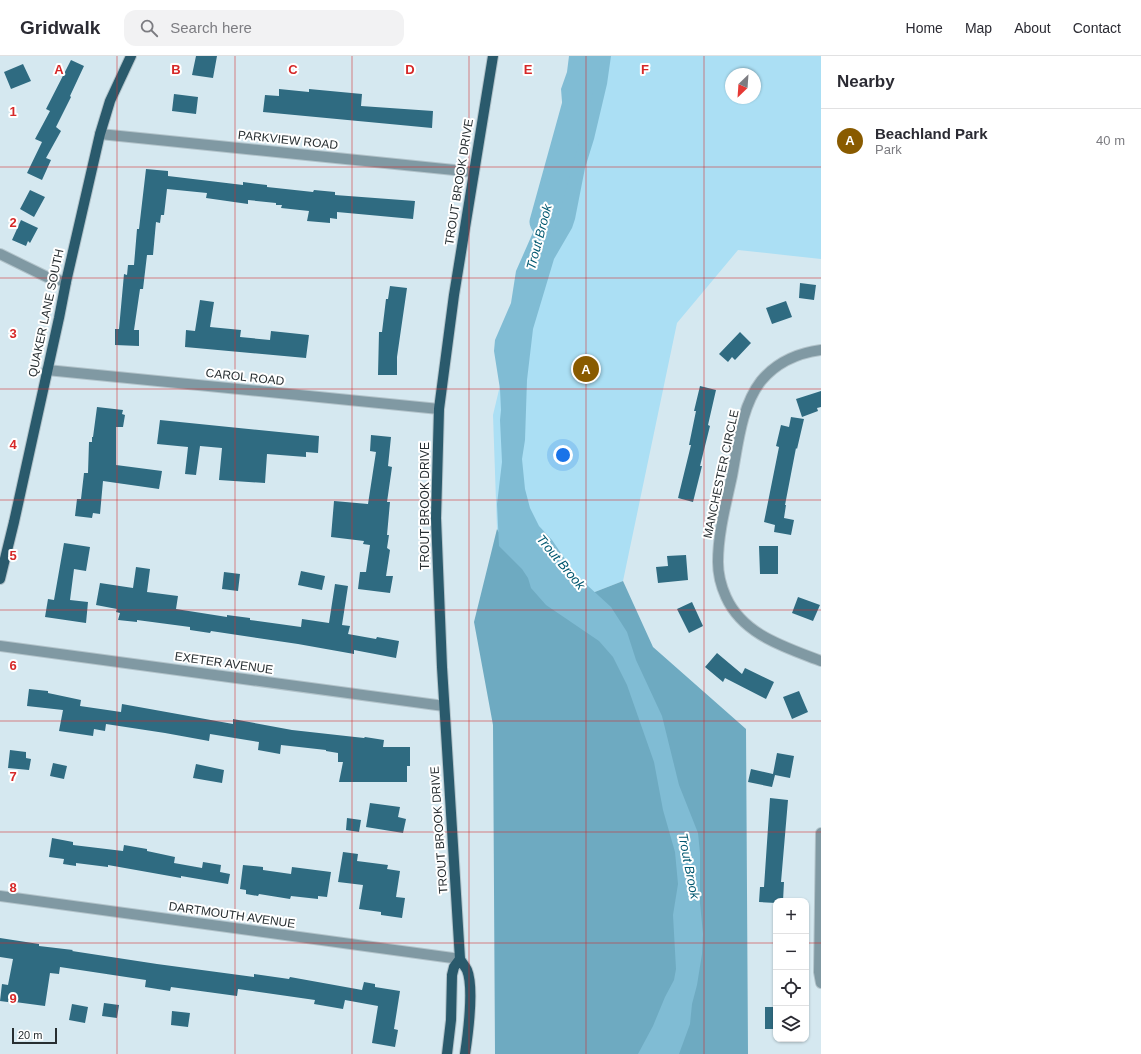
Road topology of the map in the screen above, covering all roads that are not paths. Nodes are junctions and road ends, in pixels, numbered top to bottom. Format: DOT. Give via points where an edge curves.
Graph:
graph roads {
  1 [pos="131,56"];
  2 [pos="493,56"];
  3 [pos="100,134"];
  4 [pos="474,172"];
  5 [pos="0,254"];
  6 [pos="66,282"];
  7 [pos="821,350"];
  8 [pos="47,370"];
  9 [pos="439,409"];
  10 [pos="0,579"];
  11 [pos="0,646"];
  12 [pos="821,661"];
  13 [pos="444,706"];
  14 [pos="821,833"];
  15 [pos="821,888"];
  16 [pos="0,896"];
  17 [pos="460,959"];
  18 [pos="821,983"];
  19 [pos="447,1054"];
  20 [pos="465,1054"];
  1 -- 3 [label="main road, QUAKER LANE SOUTH" via="110,101"];
  2 -- 4 [label="main road, TROUT BROOK DRIVE"];
  3 -- 4 [label="street, PARKVIEW ROAD"];
  3 -- 6 [label="main road, QUAKER LANE SOUTH"];
  4 -- 9 [label="main road, TROUT BROOK DRIVE"];
  5 -- 6 [label="street" via="47,277"];
  6 -- 8 [label="main road, QUAKER LANE SOUTH"];
  7 -- 12 [label="street, MANCHESTER CIRCLE" via="778,364 761,381 751,398 743,422 719,538 718,564 726,598 745,624 771,641"];
  8 -- 9 [label="street, CAROL ROAD"];
  8 -- 10 [label="main road, QUAKER LANE SOUTH"];
  9 -- 13 [label="main road, TROUT BROOK DRIVE" via="436,518"];
  11 -- 13 [label="street, EXETER AVENUE"];
  13 -- 17 [label="main road, TROUT BROOK DRIVE"];
  14 -- 15 [label="street"];
  15 -- 18 [label="street" via="818,972"];
  16 -- 17 [label="street, DARTMOUTH AVENUE"];
  17 -- 19 [label="main road, TROUT BROOK DRIVE" via="452,975"];
  17 -- 20 [label="main road, TROUT BROOK DRIVE" via="467,970 470,982"];
}
